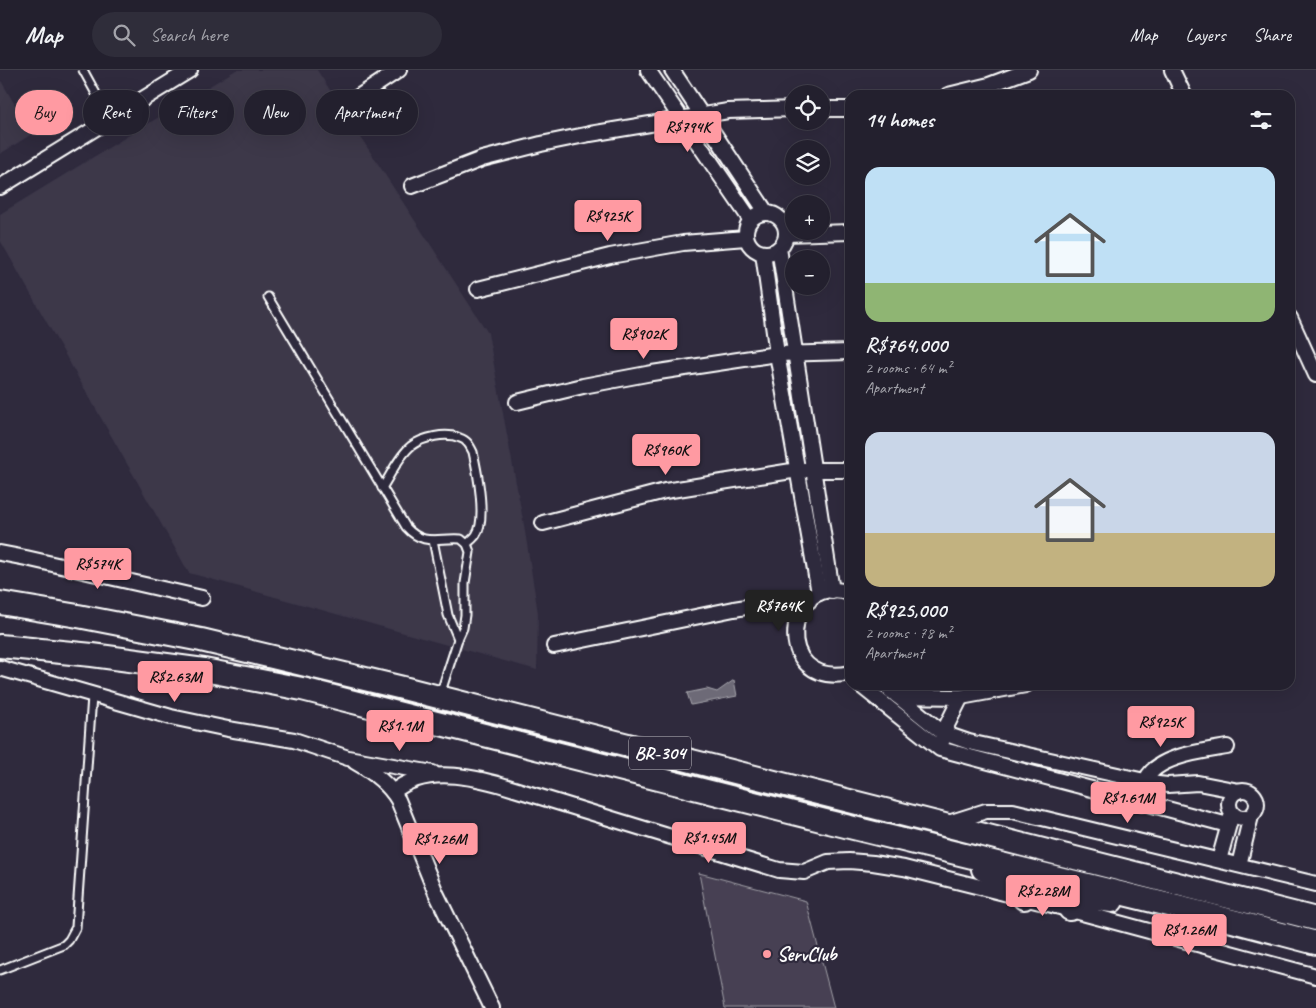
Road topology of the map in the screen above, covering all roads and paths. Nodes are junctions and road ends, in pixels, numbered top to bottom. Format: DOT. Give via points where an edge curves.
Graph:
graph roads {
  1 [pos="83,70"];
  2 [pos="399,70"];
  3 [pos="672,70"];
  4 [pos="1029,70"];
  5 [pos="1172,70"];
  6 [pos="187,71"];
  7 [pos="653,71"];
  8 [pos="94,90"];
  9 [pos="369,90"];
  10 [pos="968,90"];
  11 [pos="1182,90"];
  12 [pos="149,95"];
  13 [pos="785,109"];
  14 [pos="830,109"];
  15 [pos="845,109"];
  16 [pos="702,115"];
  17 [pos="682,118"];
  18 [pos="86,135"];
  19 [pos="412,186"];
  20 [pos="0,188"];
  21 [pos="766,212"];
  22 [pos="750,219"];
  23 [pos="785,226"];
  24 [pos="845,232"];
  25 [pos="830,233"];
  26 [pos="746,238"];
  27 [pos="785,238"];
  28 [pos="779,248"];
  29 [pos="763,253"];
  30 [pos="478,289"];
  31 [pos="268,297"];
  32 [pos="1295,329"];
  33 [pos="795,352"];
  34 [pos="845,352"];
  35 [pos="777,354"];
  36 [pos="1316,375"];
  37 [pos="517,402"];
  38 [pos="798,470"];
  39 [pos="813,470"];
  40 [pos="845,470"];
  41 [pos="382,488"];
  42 [pos="543,523"];
  43 [pos="433,540"];
  44 [pos="467,544"];
  45 [pos="0,554"];
  46 [pos="845,593"];
  47 [pos="820,595"];
  48 [pos="202,598"];
  49 [pos="0,603"];
  50 [pos="458,639"];
  51 [pos="0,646"];
  52 [pos="554,646"];
  53 [pos="0,668"];
  54 [pos="845,674"];
  55 [pos="866,690"];
  56 [pos="890,690"];
  57 [pos="996,690"];
  58 [pos="92,696"];
  59 [pos="897,696"];
  60 [pos="961,696"];
  61 [pos="440,697"];
  62 [pos="943,733"];
  63 [pos="1227,747"];
  64 [pos="940,750"];
  65 [pos="348,758"];
  66 [pos="448,775"];
  67 [pos="1146,781"];
  68 [pos="1239,791"];
  69 [pos="393,792"];
  70 [pos="1142,804"];
  71 [pos="1251,816"];
  72 [pos="1230,820"];
  73 [pos="942,825"];
  74 [pos="960,853"];
  75 [pos="1218,860"];
  76 [pos="1239,865"];
  77 [pos="1040,874"];
  78 [pos="1064,880"];
  79 [pos="1316,884"];
  80 [pos="1029,899"];
  81 [pos="1063,908"];
  82 [pos="1206,914"];
  83 [pos="1316,919"];
  84 [pos="1316,943"];
  85 [pos="0,970"];
  86 [pos="1316,976"];
  87 [pos="492,1008"];
  1 -- 8 [label="lane"];
  2 -- 9 [label="street"];
  3 -- 16 [label="street"];
  4 -- 10 [label="street"];
  5 -- 11 [label="street"];
  6 -- 12 [label="street"];
  7 -- 17 [label="street"];
  13 -- 16 [label="street"];
  14 -- 15 [label="street"];
  16 -- 17 [label="street"];
  16 -- 21 [label="street"];
  17 -- 19 [label="street" via="541,144 482,159"];
  17 -- 22 [label="street"];
  18 -- 20 [label="street"];
  21 -- 22 [label="street"];
  21 -- 23 [label="street" via="781,219"];
  22 -- 26 [label="street"];
  24 -- 25 [label="street"];
  26 -- 29 [label="street" via="754,250"];
  26 -- 30 [label="street" via="683,243 610,256"];
  27 -- 28 [label="street"];
  28 -- 29 [label="street"];
  28 -- 33 [label="street"];
  29 -- 35 [label="street"];
  31 -- 41 [label="lane"];
  32 -- 36 [label="street"];
  33 -- 34 [label="street"];
  33 -- 35 [label="street"];
  33 -- 39 [label="street"];
  35 -- 37 [label="street" via="652,373"];
  35 -- 38 [label="street"];
  38 -- 39 [label="street"];
  38 -- 42 [label="street" via="665,491"];
  38 -- 47 [label="street"];
  39 -- 40 [label="street"];
  39 -- 47 [label="street"];
  41 -- 43 [label="lane" via="406,527 425,540"];
  41 -- 44 [label="lane" via="402,456 424,439 449,436 468,443 473,452 481,514 476,535"];
  43 -- 44 [label="lane" via="461,539"];
  43 -- 50 [label="lane" via="448,616"];
  44 -- 50 [label="lane" via="470,552 465,583 465,615"];
  45 -- 48 [label="street"];
  46 -- 47 [label="street"];
  47 -- 52 [label="street"];
  47 -- 54 [label="street" via="804,606 797,618 795,645 811,667 824,673"];
  49 -- 61 [label="highway, BR-304" via="201,640"];
  50 -- 61 [label="lane"];
  51 -- 74 [label="highway, BR-304" via="204,670 302,689"];
  53 -- 58 [label="street"];
  55 -- 64 [label="street"];
  56 -- 59 [label="street"];
  57 -- 60 [label="street"];
  58 -- 65 [label="street" via="171,717 294,740"];
  58 -- 85 [label="lane" via="76,927 64,945"];
  59 -- 60 [label="street"];
  59 -- 62 [label="street"];
  60 -- 62 [label="street"];
  61 -- 73 [label="highway, BR-304"];
  62 -- 64 [label="street"];
  62 -- 67 [label="street" via="968,742"];
  63 -- 67 [label="street" via="1163,763"];
  64 -- 70 [label="street"];
  65 -- 66 [label="street"];
  65 -- 69 [label="street" via="370,770"];
  66 -- 69 [label="street" via="420,778"];
  66 -- 80 [label="street" via="498,784 779,870 804,872 835,861 874,863"];
  67 -- 68 [label="street" via="1168,785 1198,783"];
  67 -- 70 [label="street"];
  68 -- 71 [label="street" via="1248,791 1256,799 1257,807"];
  68 -- 72 [label="street" via="1229,800"];
  69 -- 87 [label="street" via="436,892"];
  70 -- 72 [label="street"];
  71 -- 72 [label="street"];
  71 -- 76 [label="street"];
  72 -- 75 [label="street"];
  73 -- 75 [label="street" via="986,811 1013,811"];
  73 -- 83 [label="highway, BR-304"];
  74 -- 77 [label="highway, BR-304"];
  74 -- 80 [label="highway" via="970,862 1015,886"];
  75 -- 76 [label="street"];
  76 -- 79 [label="street"];
  77 -- 78 [label="highway, BR-304"];
  77 -- 80 [label="street"];
  78 -- 81 [label="street"];
  78 -- 82 [label="highway, BR-304"];
  80 -- 81 [label="street"];
  81 -- 82 [label="highway" via="1092,897 1171,916"];
  81 -- 86 [label="street"];
  82 -- 84 [label="highway, BR-304"];
}
